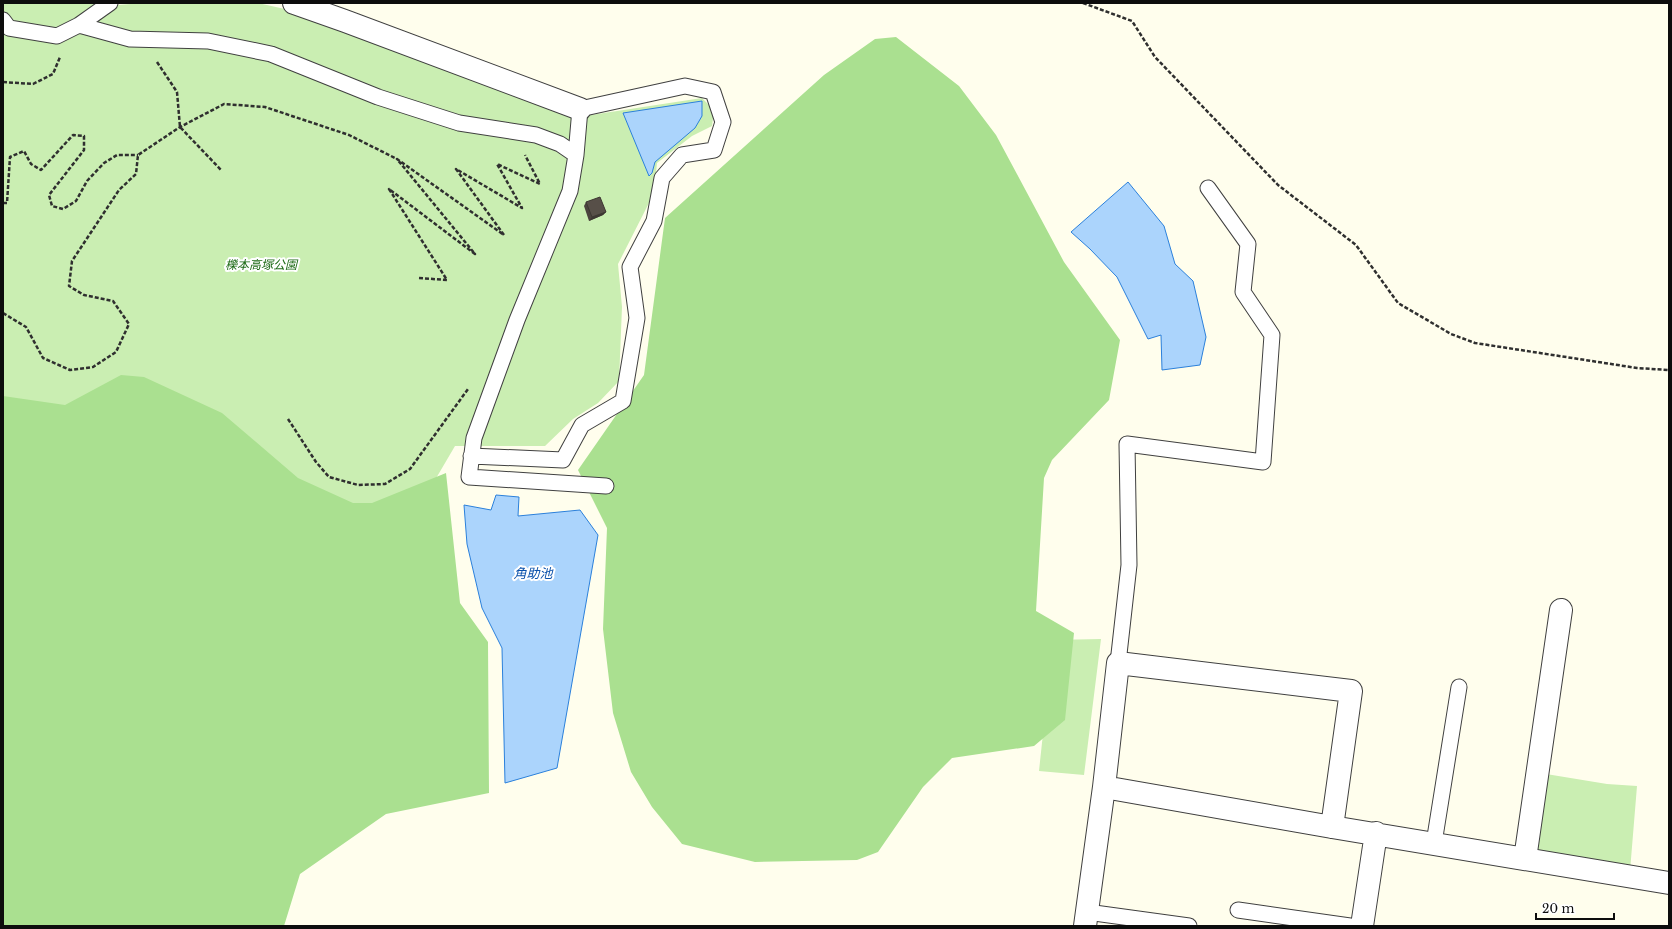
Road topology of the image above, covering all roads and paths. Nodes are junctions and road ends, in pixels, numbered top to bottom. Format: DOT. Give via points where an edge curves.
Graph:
graph roads {
  1 [pos="110,3"];
  2 [pos="294,3"];
  3 [pos="1083,3"];
  4 [pos="3,20"];
  5 [pos="79,25"];
  6 [pos="57,36"];
  7 [pos="130,39"];
  8 [pos="3,82"];
  9 [pos="580,109"];
  10 [pos="180,127"];
  11 [pos="528,133"];
  12 [pos="138,154"];
  13 [pos="576,155"];
  14 [pos="397,158"];
  15 [pos="222,171"];
  16 [pos="1208,188"];
  17 [pos="3,203"];
  18 [pos="419,278"];
  19 [pos="3,313"];
  20 [pos="1669,370"];
  21 [pos="470,385"];
  22 [pos="288,419"];
  23 [pos="471,456"];
  24 [pos="606,486"];
  25 [pos="1561,610"];
  26 [pos="1118,663"];
  27 [pos="1459,687"];
  28 [pos="1104,787"];
  29 [pos="1332,827"];
  30 [pos="1376,833"];
  31 [pos="1434,843"];
  32 [pos="1525,859"];
  33 [pos="1669,883"];
  34 [pos="1238,910"];
  35 [pos="1086,919"];
  36 [pos="1189,926"];
  37 [pos="1350,926"];
  38 [pos="1362,926"];
  1 -- 5 [label="lane"];
  2 -- 9 [label="street"];
  3 -- 20 [label="path" via="1132,21 1155,57 1278,185 1356,245 1398,303 1451,334 1475,343 1637,368"];
  4 -- 6 [label="lane" via="9,28"];
  5 -- 6 [label="lane"];
  5 -- 7 [label="lane"];
  6 -- 8 [label="path" via="63,48 53,74 33,84"];
  7 -- 10 [label="path" via="158,63 177,92"];
  7 -- 11 [label="lane" via="208,41 271,54 378,97 459,123"];
  9 -- 13 [label="lane"];
  9 -- 23 [label="lane" via="685,86 713,92 723,122 714,150 682,155 662,178 654,221 630,267 637,318 623,402 582,425 563,460"];
  10 -- 12 [label="path"];
  10 -- 14 [label="path" via="224,104 265,107 349,135"];
  10 -- 15 [label="path"];
  11 -- 13 [label="lane" via="560,144"];
  11 -- 14 [label="path" via="522,149 540,184 497,164 522,208 456,169 504,235"];
  12 -- 17 [label="path" via="117,155 104,163 87,181 76,201 63,209 52,206 49,195 84,150 84,136 73,135 41,170 31,164 24,151 10,157 8,203"];
  12 -- 19 [label="path" via="136,174 119,190 72,261 69,286 84,295 113,301 129,324 116,352 93,367 70,370 43,358 26,327"];
  13 -- 23 [label="lane" via="570,191 517,320 474,438"];
  14 -- 18 [label="path" via="476,254 388,189 447,280"];
  16 -- 26 [label="lane" via="1248,244 1243,292 1272,335 1263,462 1127,444 1129,565"];
  21 -- 22 [label="path" via="410,469 385,484 358,485 329,477"];
  23 -- 24 [label="lane" via="470,477"];
  25 -- 32 [label="street"];
  26 -- 28 [label="street"];
  26 -- 29 [label="street" via="1351,691"];
  27 -- 31 [label="lane"];
  28 -- 29 [label="street"];
  28 -- 35 [label="street"];
  29 -- 30 [label="street"];
  30 -- 31 [label="street"];
  30 -- 38 [label="street"];
  31 -- 32 [label="street"];
  32 -- 33 [label="street"];
  34 -- 37 [label="lane"];
  35 -- 36 [label="lane"];
}
